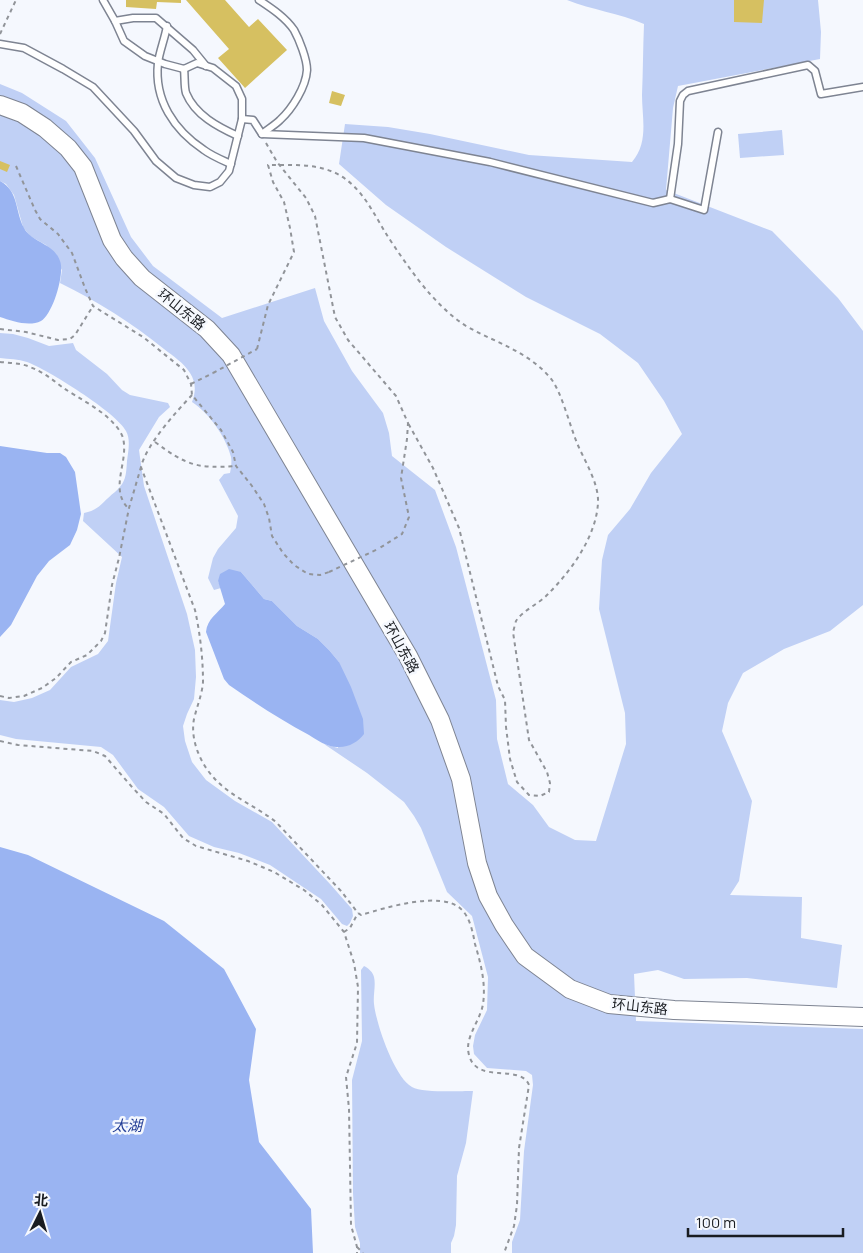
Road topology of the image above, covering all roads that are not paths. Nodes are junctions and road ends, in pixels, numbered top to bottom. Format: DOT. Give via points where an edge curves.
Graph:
graph roads {
  1 [pos="103,0"];
  2 [pos="259,0"];
  3 [pos="115,21"];
  4 [pos="166,26"];
  5 [pos="0,44"];
  6 [pos="158,61"];
  7 [pos="206,66"];
  8 [pos="184,69"];
  9 [pos="863,87"];
  10 [pos="0,105"];
  11 [pos="242,119"];
  12 [pos="718,132"];
  13 [pos="262,134"];
  14 [pos="238,136"];
  15 [pos="231,164"];
  16 [pos="670,199"];
  17 [pos="863,1017"];
  1 -- 3 [label="lane"];
  2 -- 13 [label="lane" via="277,12 293,29 302,46 307,70 293,105"];
  3 -- 4 [label="lane" via="156,18"];
  3 -- 6 [label="lane" via="124,41"];
  4 -- 6 [label="lane"];
  4 -- 7 [label="lane"];
  5 -- 15 [label="lane" via="24,48 93,87 134,131 156,161 176,178 210,187 220,182"];
  6 -- 8 [label="lane"];
  6 -- 15 [label="lane" via="157,86 162,103 179,129 204,150"];
  7 -- 8 [label="lane" via="197,63"];
  7 -- 11 [label="lane" via="236,86 242,99"];
  8 -- 14 [label="lane" via="186,92 193,106 222,129"];
  9 -- 16 [label="lane" via="821,94 815,71 808,65 688,91 680,101"];
  10 -- 17 [label="street, 环山东路" via="22,113 68,148 83,167 112,240 124,258 142,278 207,328 231,355 408,656 440,720 461,779 477,864 488,896 524,956 570,989 609,1004 674,1010"];
  11 -- 13 [label="lane" via="253,120"];
  11 -- 14 [label="lane"];
  12 -- 16 [label="lane" via="704,210"];
  13 -- 16 [label="lane" via="364,138 490,162 653,203"];
  14 -- 15 [label="lane"];
}
